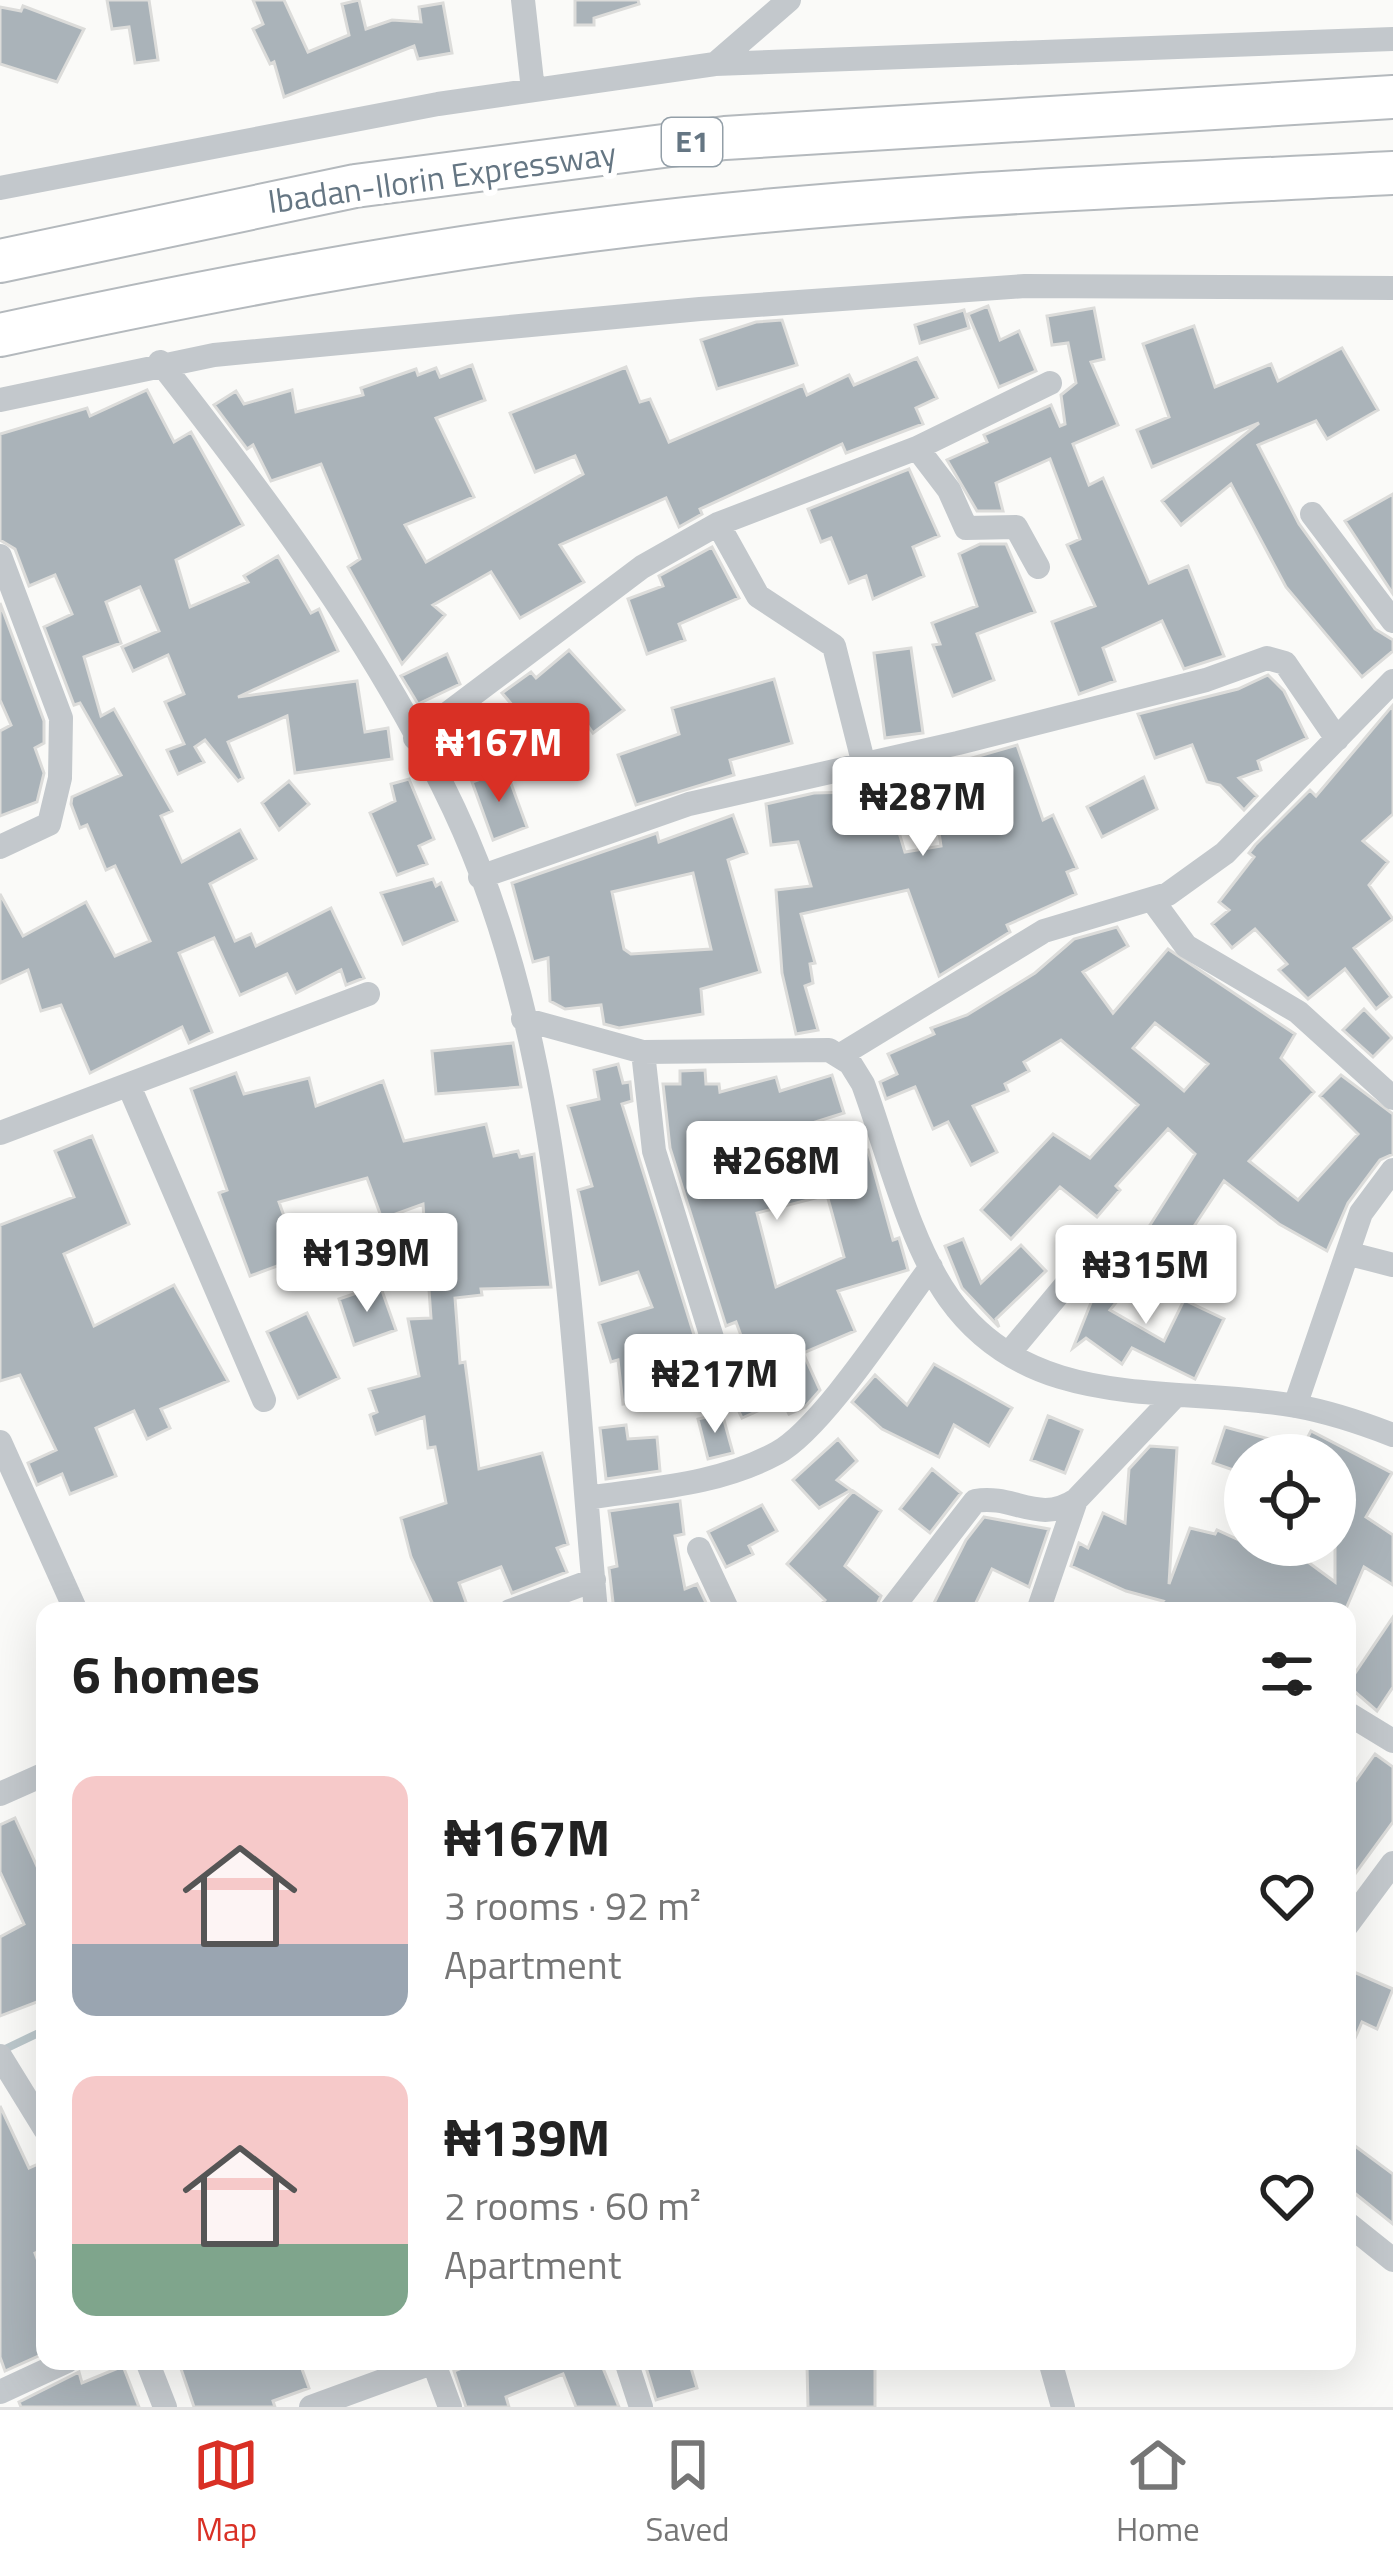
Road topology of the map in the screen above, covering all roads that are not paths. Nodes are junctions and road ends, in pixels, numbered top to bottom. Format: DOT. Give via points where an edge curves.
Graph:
graph roads {
  1 [pos="523,0"];
  2 [pos="789,0"];
  3 [pos="1393,39"];
  4 [pos="715,64"];
  5 [pos="533,90"];
  6 [pos="1393,98"];
  7 [pos="1393,173"];
  8 [pos="0,188"];
  9 [pos="0,261"];
  10 [pos="1393,288"];
  11 [pos="0,335"];
  12 [pos="160,362"];
  13 [pos="1050,382"];
  14 [pos="0,400"];
  15 [pos="917,448"];
  16 [pos="1312,514"];
  17 [pos="718,524"];
  18 [pos="0,556"];
  19 [pos="1038,567"];
  20 [pos="8,606"];
  21 [pos="1393,621"];
  22 [pos="1393,680"];
  23 [pos="416,738"];
  24 [pos="1336,739"];
  25 [pos="864,765"];
  26 [pos="0,847"];
  27 [pos="480,878"];
  28 [pos="1153,901"];
  29 [pos="368,994"];
  30 [pos="524,1019"];
  31 [pos="644,1052"];
  32 [pos="839,1056"];
  33 [pos="128,1087"];
  34 [pos="1393,1098"];
  35 [pos="0,1133"];
  36 [pos="1393,1170"];
  37 [pos="1350,1253"];
  38 [pos="1393,1265"];
  39 [pos="932,1267"];
  40 [pos="1178,1270"];
  41 [pos="1009,1353"];
  42 [pos="718,1357"];
  43 [pos="1175,1396"];
  44 [pos="264,1400"];
  45 [pos="1295,1406"];
  46 [pos="1393,1435"];
  47 [pos="0,1442"];
  48 [pos="587,1498"];
  49 [pos="1076,1500"];
  50 [pos="699,1549"];
  51 [pos="594,1580"];
  52 [pos="72,1602"];
  53 [pos="534,1602"];
  54 [pos="595,1602"];
  55 [pos="724,1602"];
  56 [pos="897,1602"];
  57 [pos="1041,1602"];
  58 [pos="1356,1718"];
  59 [pos="1393,1741"];
  60 [pos="36,1778"];
  61 [pos="0,1794"];
  62 [pos="1393,1863"];
  63 [pos="1356,1913"];
  64 [pos="0,2056"];
  65 [pos="36,2114"];
  66 [pos="1356,2230"];
  67 [pos="1393,2260"];
  68 [pos="40,2370"];
  69 [pos="150,2370"];
  70 [pos="412,2370"];
  71 [pos="437,2370"];
  72 [pos="629,2370"];
  73 [pos="1053,2370"];
  74 [pos="3,2382"];
  75 [pos="164,2407"];
  76 [pos="313,2407"];
  77 [pos="450,2407"];
  78 [pos="640,2407"];
  79 [pos="1063,2407"];
  1 -- 5 [label="street"];
  2 -- 4 [label="street"];
  3 -- 4 [label="street"];
  4 -- 5 [label="street"];
  5 -- 8 [label="street"];
  6 -- 9 [label="highway, Ibadan-Ilorin Expressway / E1" via="704,140 355,186"];
  7 -- 11 [label="highway, E1" via="615,226 313,271"];
  10 -- 12 [label="street" via="1025,286"];
  12 -- 14 [label="street"];
  12 -- 23 [label="street" via="328,585"];
  13 -- 15 [label="street"];
  15 -- 17 [label="street"];
  15 -- 19 [label="street" via="950,490 966,528 1016,527"];
  16 -- 21 [label="street"];
  17 -- 23 [label="street" via="642,567"];
  17 -- 25 [label="street" via="758,596 834,646"];
  18 -- 20 [label="street"];
  20 -- 26 [label="street" via="61,718 60,778 49,824"];
  22 -- 24 [label="street"];
  23 -- 27 [label="street"];
  24 -- 25 [label="street" via="1285,663 1268,658"];
  24 -- 28 [label="street" via="1225,853"];
  25 -- 27 [label="street" via="669,810"];
  27 -- 30 [label="street"];
  28 -- 32 [label="street" via="1044,931"];
  28 -- 34 [label="street" via="1186,946 1298,1012"];
  29 -- 33 [label="street"];
  30 -- 31 [label="street"];
  30 -- 48 [label="street" via="560,1218"];
  31 -- 32 [label="street" via="798,1046"];
  31 -- 42 [label="street" via="654,1151"];
  32 -- 39 [label="street" via="863,1084"];
  33 -- 35 [label="street"];
  33 -- 44 [label="street"];
  36 -- 37 [label="street" via="1361,1213"];
  37 -- 38 [label="street"];
  37 -- 45 [label="street"];
  39 -- 41 [label="street" via="971,1325"];
  39 -- 48 [label="street" via="781,1451 719,1478"];
  40 -- 41 [label="street" via="1145,1247 1115,1240 1095,1250"];
  41 -- 43 [label="street" via="1082,1387"];
  43 -- 45 [label="street"];
  43 -- 49 [label="street"];
  45 -- 46 [label="street"];
  47 -- 52 [label="street"];
  48 -- 51 [label="street"];
  49 -- 56 [label="street" via="1057,1512 1025,1511 996,1497 975,1501"];
  49 -- 57 [label="street"];
  50 -- 55 [label="street"];
  51 -- 53 [label="street"];
  51 -- 54 [label="street"];
  58 -- 59 [label="street"];
  60 -- 61 [label="street"];
  62 -- 63 [label="street"];
  64 -- 65 [label="street"];
  66 -- 67 [label="street"];
  68 -- 74 [label="street"];
  69 -- 75 [label="street"];
  70 -- 76 [label="street"];
  71 -- 77 [label="street"];
  72 -- 78 [label="street"];
  73 -- 79 [label="street"];
}
